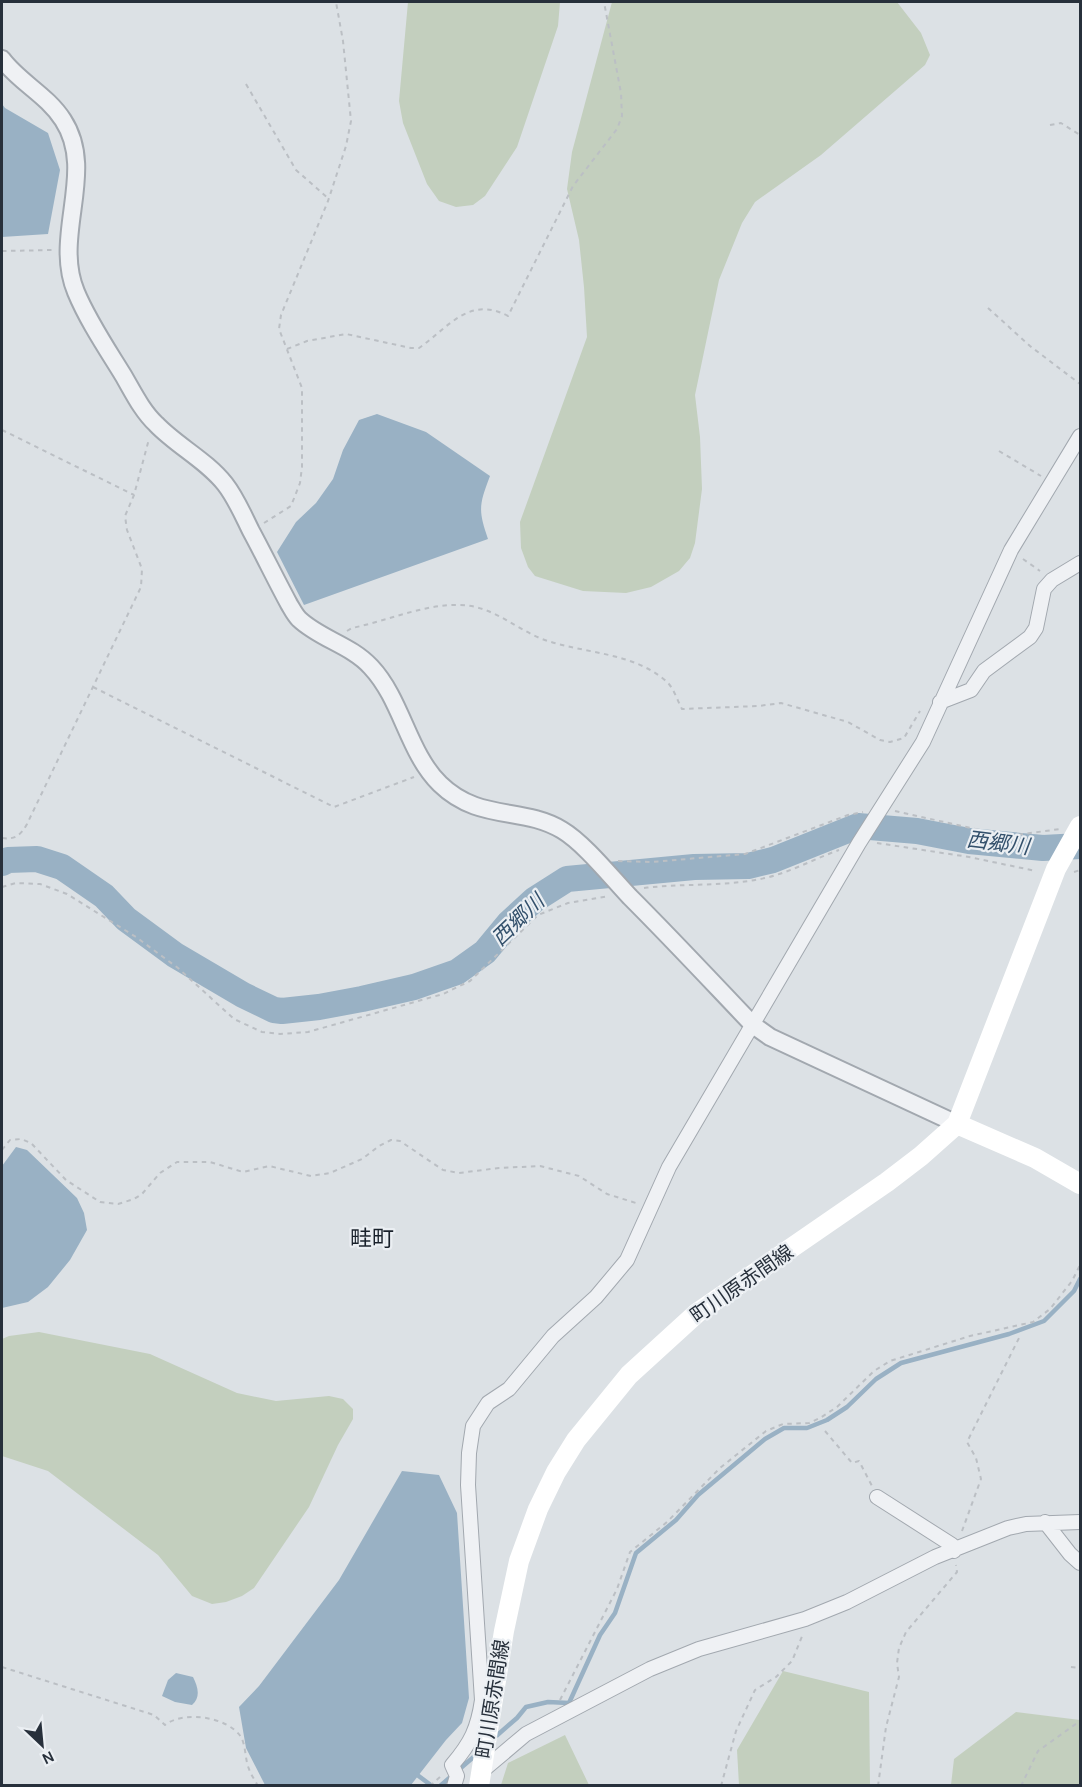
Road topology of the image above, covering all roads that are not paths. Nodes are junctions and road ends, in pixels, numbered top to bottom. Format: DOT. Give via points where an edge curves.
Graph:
graph roads {
  1 [pos="2,59"];
  2 [pos="1080,436"];
  3 [pos="1080,563"];
  4 [pos="940,702"];
  5 [pos="1075,826"];
  6 [pos="753,1025"];
  7 [pos="957,1124"];
  8 [pos="1080,1184"];
  9 [pos="877,1497"];
  10 [pos="1046,1522"];
  11 [pos="1080,1522"];
  12 [pos="953,1548"];
  13 [pos="1080,1563"];
  14 [pos="480,1779"];
  15 [pos="454,1785"];
  1 -- 6 [label="street" via="50,104 72,139 76,168 67,250 76,292 154,422 225,484 298,618 356,653 380,677 439,783 477,808 540,821 562,830"];
  2 -- 4 [label="street" via="1011,550"];
  3 -- 4 [label="street" via="1044,589 1036,628 1030,637 984,671 971,690"];
  4 -- 6 [label="street" via="923,742"];
  5 -- 7 [label="main road, 町川原赤間線"];
  6 -- 7 [label="street" via="770,1037"];
  6 -- 15 [label="street" via="669,1167 627,1260 553,1336 509,1389 488,1403 473,1426 468,1485 482,1700 475,1732 452,1766 457,1776"];
  7 -- 8 [label="main road" via="1035,1158"];
  7 -- 14 [label="main road, 町川原赤間線" via="887,1182 697,1313 629,1375 576,1440 538,1509 519,1561"];
  9 -- 12 [label="street"];
  10 -- 11 [label="street"];
  10 -- 12 [label="street" via="1008,1528"];
  10 -- 13 [label="street"];
  12 -- 14 [label="street" via="805,1619 699,1649 650,1669 525,1734"];
}
